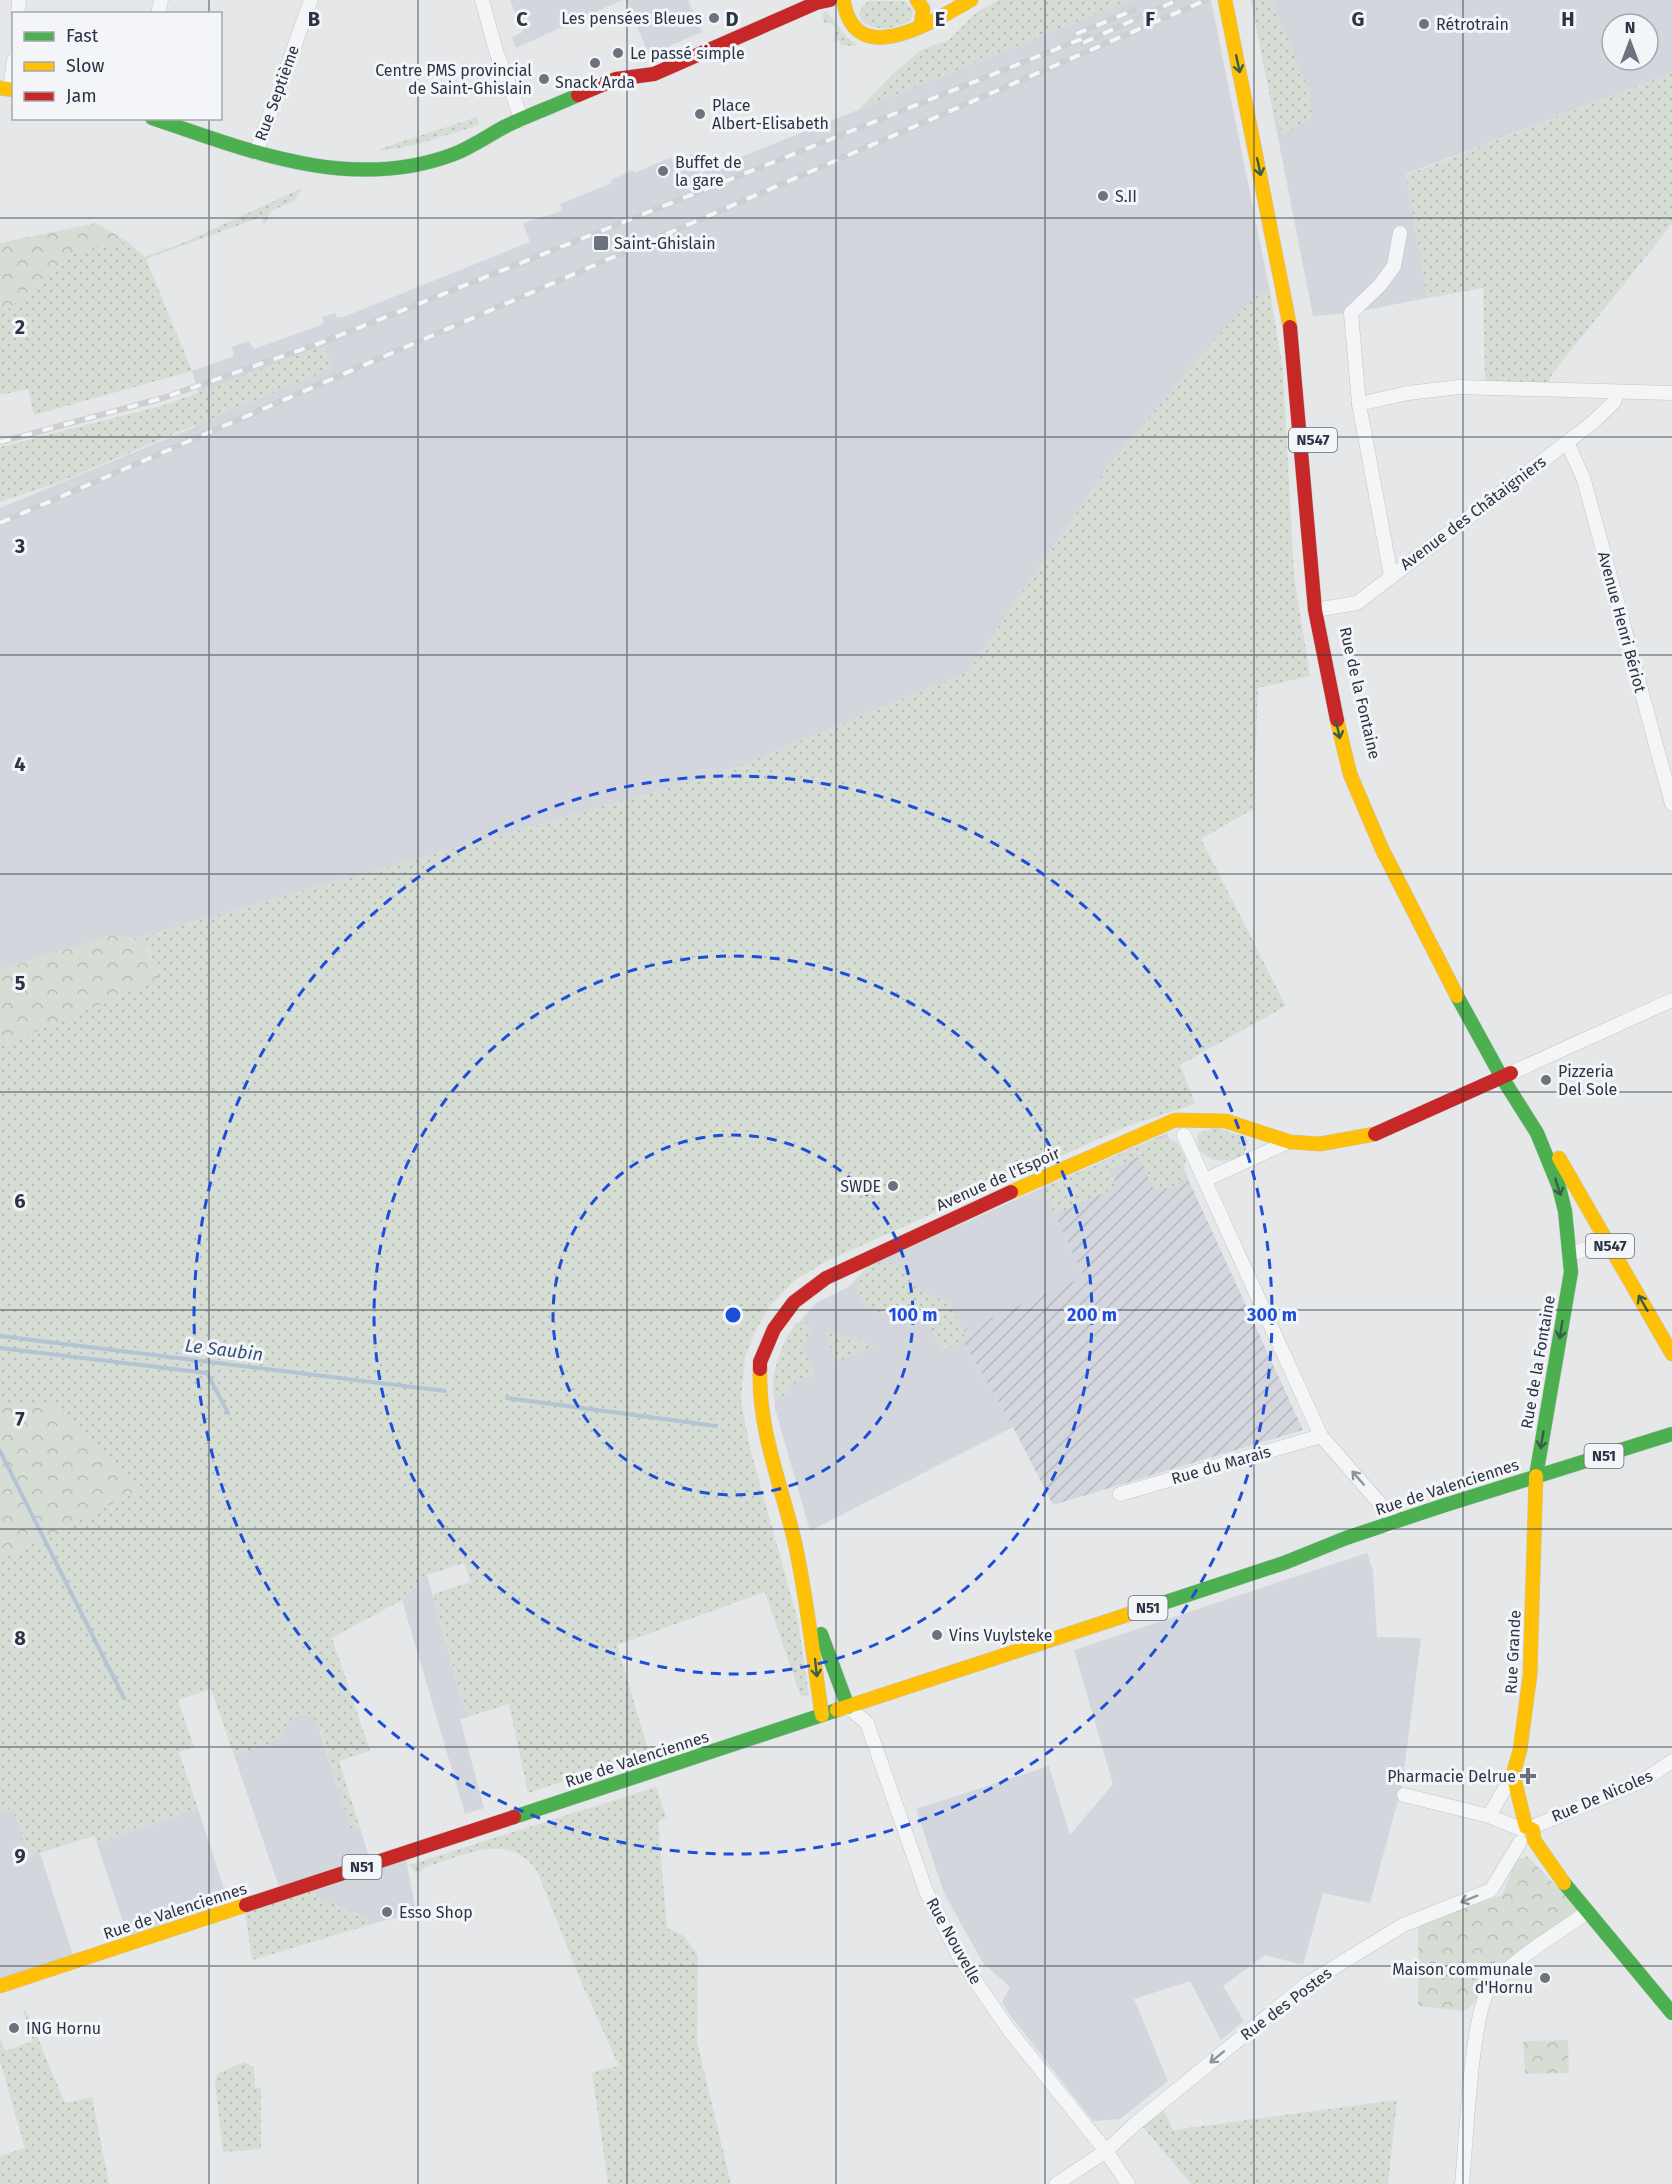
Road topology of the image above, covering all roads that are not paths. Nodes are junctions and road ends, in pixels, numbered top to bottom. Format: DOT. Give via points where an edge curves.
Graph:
graph roads {
  1 [pos="311,0"];
  2 [pos="482,0"];
  3 [pos="917,0"];
  4 [pos="971,0"];
  5 [pos="838,1"];
  6 [pos="1232,3"];
  7 [pos="921,26"];
  8 [pos="12,70"];
  9 [pos="8,89"];
  10 [pos="158,120"];
  11 [pos="522,120"];
  12 [pos="255,153"];
  13 [pos="1400,233"];
  14 [pos="1617,392"];
  15 [pos="1672,393"];
  16 [pos="1359,404"];
  17 [pos="1567,442"];
  18 [pos="1391,576"];
  19 [pos="1320,610"];
  20 [pos="1672,804"];
  21 [pos="1672,1000"];
  22 [pos="1506,1075"];
  23 [pos="1184,1135"];
  24 [pos="1288,1142"];
  25 [pos="1205,1180"];
  26 [pos="1610,1246"];
  27 [pos="1571,1254"];
  28 [pos="1672,1354"];
  29 [pos="1672,1434"];
  30 [pos="1322,1436"];
  31 [pos="1536,1476"];
  32 [pos="1120,1494"];
  33 [pos="1394,1522"];
  34 [pos="1351,1548"];
  35 [pos="1284,1563"];
  36 [pos="803,1590"];
  37 [pos="848,1707"];
  38 [pos="822,1715"];
  39 [pos="1672,1761"];
  40 [pos="1513,1774"];
  41 [pos="1404,1796"];
  42 [pos="1489,1816"];
  43 [pos="1526,1833"];
  44 [pos="1586,1913"];
  45 [pos="0,1986"];
  46 [pos="1672,2013"];
  47 [pos="1106,2151"];
  48 [pos="1056,2184"];
  49 [pos="1128,2184"];
  50 [pos="1462,2184"];
  1 -- 12 [label="street, Rue Septième"];
  2 -- 11 [label="street"];
  3 -- 7 [label="main road" via="925,15"];
  4 -- 7 [label="main road"];
  5 -- 7 [label="main road" via="848,21 866,36 889,39"];
  5 -- 11 [label="main road" via="816,3 654,74 616,79"];
  6 -- 19 [label="main road, Rue de la Fontaine / N547" via="1306,372"];
  8 -- 9 [label="street"];
  10 -- 12 [label="main road"];
  11 -- 12 [label="main road" via="454,154 389,169 318,167"];
  13 -- 16 [label="street" via="1394,266 1351,313"];
  14 -- 15 [label="street"];
  14 -- 16 [label="street" via="1459,387"];
  14 -- 17 [label="street, Avenue des Châtaigniers" via="1607,410"];
  16 -- 18 [label="street"];
  17 -- 18 [label="street, Avenue des Châtaigniers"];
  17 -- 20 [label="street, Avenue Henri Bériot" via="1584,480"];
  18 -- 19 [label="street, Avenue des Châtaigniers" via="1357,603"];
  19 -- 22 [label="main road, Rue de la Fontaine / N547" via="1354,753 1378,819 1421,912"];
  21 -- 22 [label="street"];
  22 -- 24 [label="main road, Avenue de l'Espoir" via="1355,1141"];
  22 -- 26 [label="main road, Rue de la Fontaine / N547" via="1548,1138"];
  22 -- 27 [label="main road, Rue de la Fontaine / N547, one-way" via="1537,1132 1559,1187"];
  23 -- 25 [label="street"];
  24 -- 25 [label="street"];
  24 -- 36 [label="main road, Avenue de l'Espoir" via="1226,1120 1175,1120 896,1244 826,1278 794,1302 764,1351 759,1392 763,1426 795,1540"];
  25 -- 30 [label="street"];
  26 -- 27 [label="street"];
  28 -- 26 [label="main road, N547, one-way"];
  27 -- 31 [label="main road, Rue de la Fontaine / N547, one-way"];
  29 -- 31 [label="main road, N51"];
  30 -- 32 [label="street, Rue du Marais"];
  33 -- 30 [label="street, one-way"];
  31 -- 33 [label="main road, Rue de Valenciennes / N51"];
  31 -- 34 [label="main road, Rue de Valenciennes / N51" via="1519,1491"];
  31 -- 40 [label="main road, Rue Grande" via="1530,1675"];
  33 -- 34 [label="street"];
  33 -- 35 [label="main road, Rue de Valenciennes / N51" via="1320,1546"];
  34 -- 35 [label="main road, Rue de Valenciennes / N51" via="1325,1557"];
  35 -- 37 [label="main road, Rue de Valenciennes / N51"];
  36 -- 37 [label="main road" via="813,1606"];
  36 -- 38 [label="main road, Avenue de l'Espoir, one-way"];
  37 -- 38 [label="main road, Rue de Valenciennes / N51"];
  37 -- 47 [label="street, Rue Nouvelle" via="867,1723 926,1891 961,1960 1009,2030"];
  38 -- 45 [label="main road, Rue de Valenciennes / N51"];
  39 -- 43 [label="street, Rue De Nicoles" via="1644,1780"];
  40 -- 42 [label="street"];
  40 -- 43 [label="main road, Rue Grande"];
  41 -- 42 [label="street"];
  42 -- 43 [label="street"];
  43 -- 44 [label="main road, Rue Grande"];
  43 -- 47 [label="street, Rue des Postes, one-way" via="1491,1890 1403,1924 1307,1984"];
  44 -- 46 [label="main road, Rue Grande"];
  44 -- 50 [label="street" via="1490,1987 1478,2016"];
  47 -- 48 [label="street, Rue des Postes"];
  47 -- 49 [label="street, Rue Nouvelle"];
}
